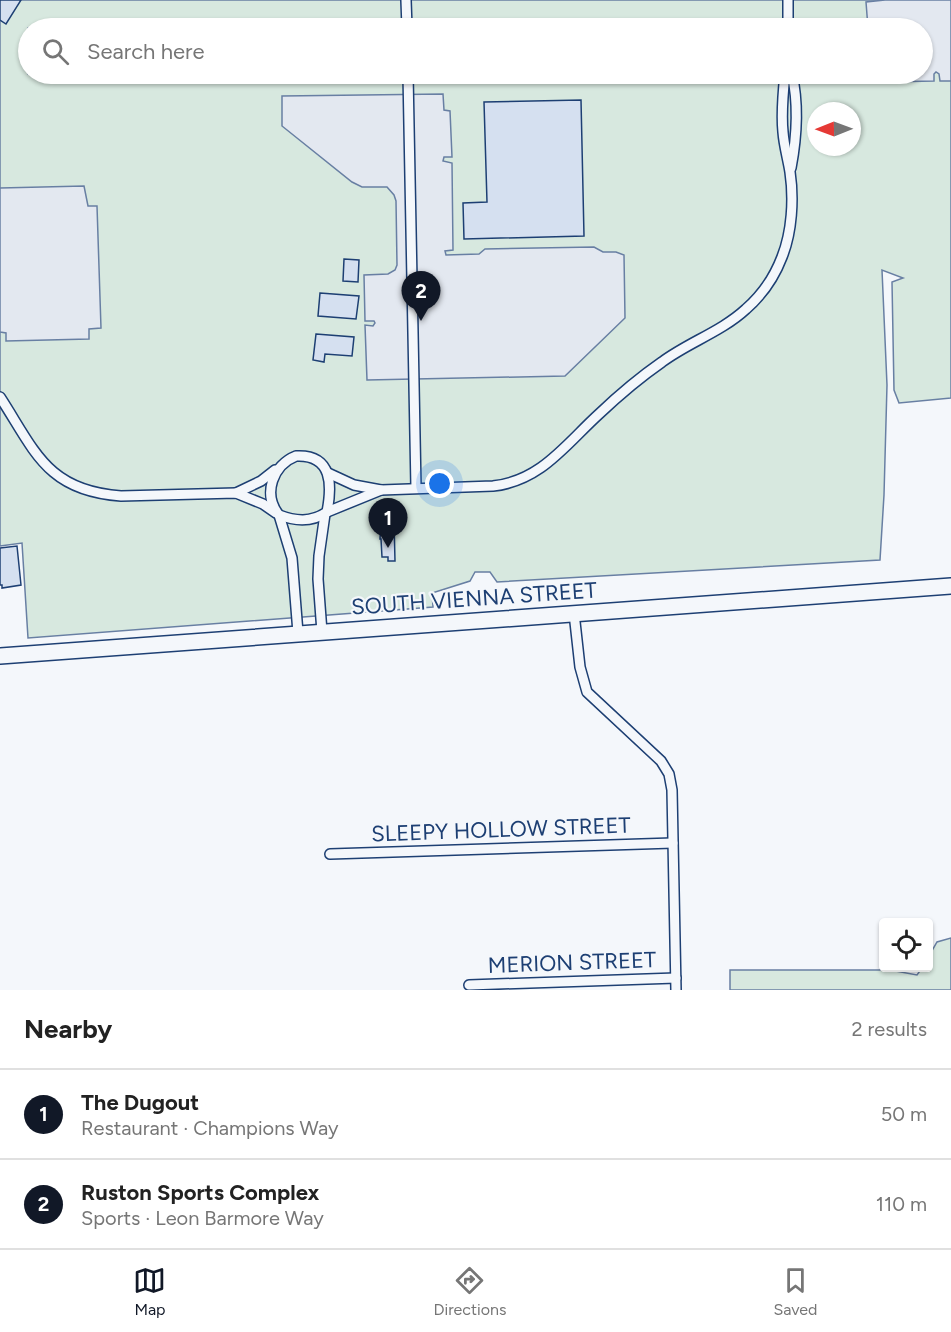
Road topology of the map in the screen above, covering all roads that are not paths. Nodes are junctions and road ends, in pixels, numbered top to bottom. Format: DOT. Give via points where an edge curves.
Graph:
graph roads {
  1 [pos="406,0"];
  2 [pos="788,0"];
  3 [pos="407,18"];
  4 [pos="788,18"];
  5 [pos="408,84"];
  6 [pos="784,84"];
  7 [pos="793,84"];
  8 [pos="790,173"];
  9 [pos="0,397"];
  10 [pos="278,468"];
  11 [pos="328,473"];
  12 [pos="416,488"];
  13 [pos="381,490"];
  14 [pos="236,493"];
  15 [pos="326,513"];
  16 [pos="277,514"];
  17 [pos="951,586"];
  18 [pos="574,613"];
  19 [pos="322,632"];
  20 [pos="298,633"];
  21 [pos="0,656"];
  22 [pos="673,843"];
  23 [pos="330,854"];
  24 [pos="676,978"];
  25 [pos="469,986"];
  26 [pos="676,990"];
  1 -- 3 [label="street"];
  2 -- 4 [label="street"];
  5 -- 12 [label="street"];
  6 -- 8 [label="street" via="783,131"];
  7 -- 8 [label="street" via="797,131"];
  8 -- 12 [label="street" via="790,223 782,257 762,293 735,320 664,359 554,459 528,477 494,486"];
  9 -- 14 [label="street" via="41,461 77,487 121,496"];
  10 -- 11 [label="street" via="288,459 303,456 315,459"];
  10 -- 14 [label="street"];
  10 -- 16 [label="street" via="271,488"];
  11 -- 13 [label="street" via="354,485"];
  11 -- 15 [label="street"];
  12 -- 13 [label="street"];
  13 -- 15 [label="street"];
  14 -- 16 [label="street"];
  15 -- 16 [label="street" via="302,520"];
  15 -- 19 [label="street" via="318,579"];
  16 -- 20 [label="street" via="292,558"];
  17 -- 18 [label="highway, SOUTH VIENNA STREET"];
  18 -- 19 [label="highway, SOUTH VIENNA STREET"];
  18 -- 22 [label="street" via="587,692 661,761 669,774"];
  19 -- 20 [label="highway, SOUTH VIENNA STREET"];
  20 -- 21 [label="highway, SOUTH VIENNA STREET"];
  22 -- 23 [label="street, SLEEPY HOLLOW STREET"];
  22 -- 24 [label="street"];
  24 -- 25 [label="street, MERION STREET"];
  24 -- 26 [label="street"];
}
